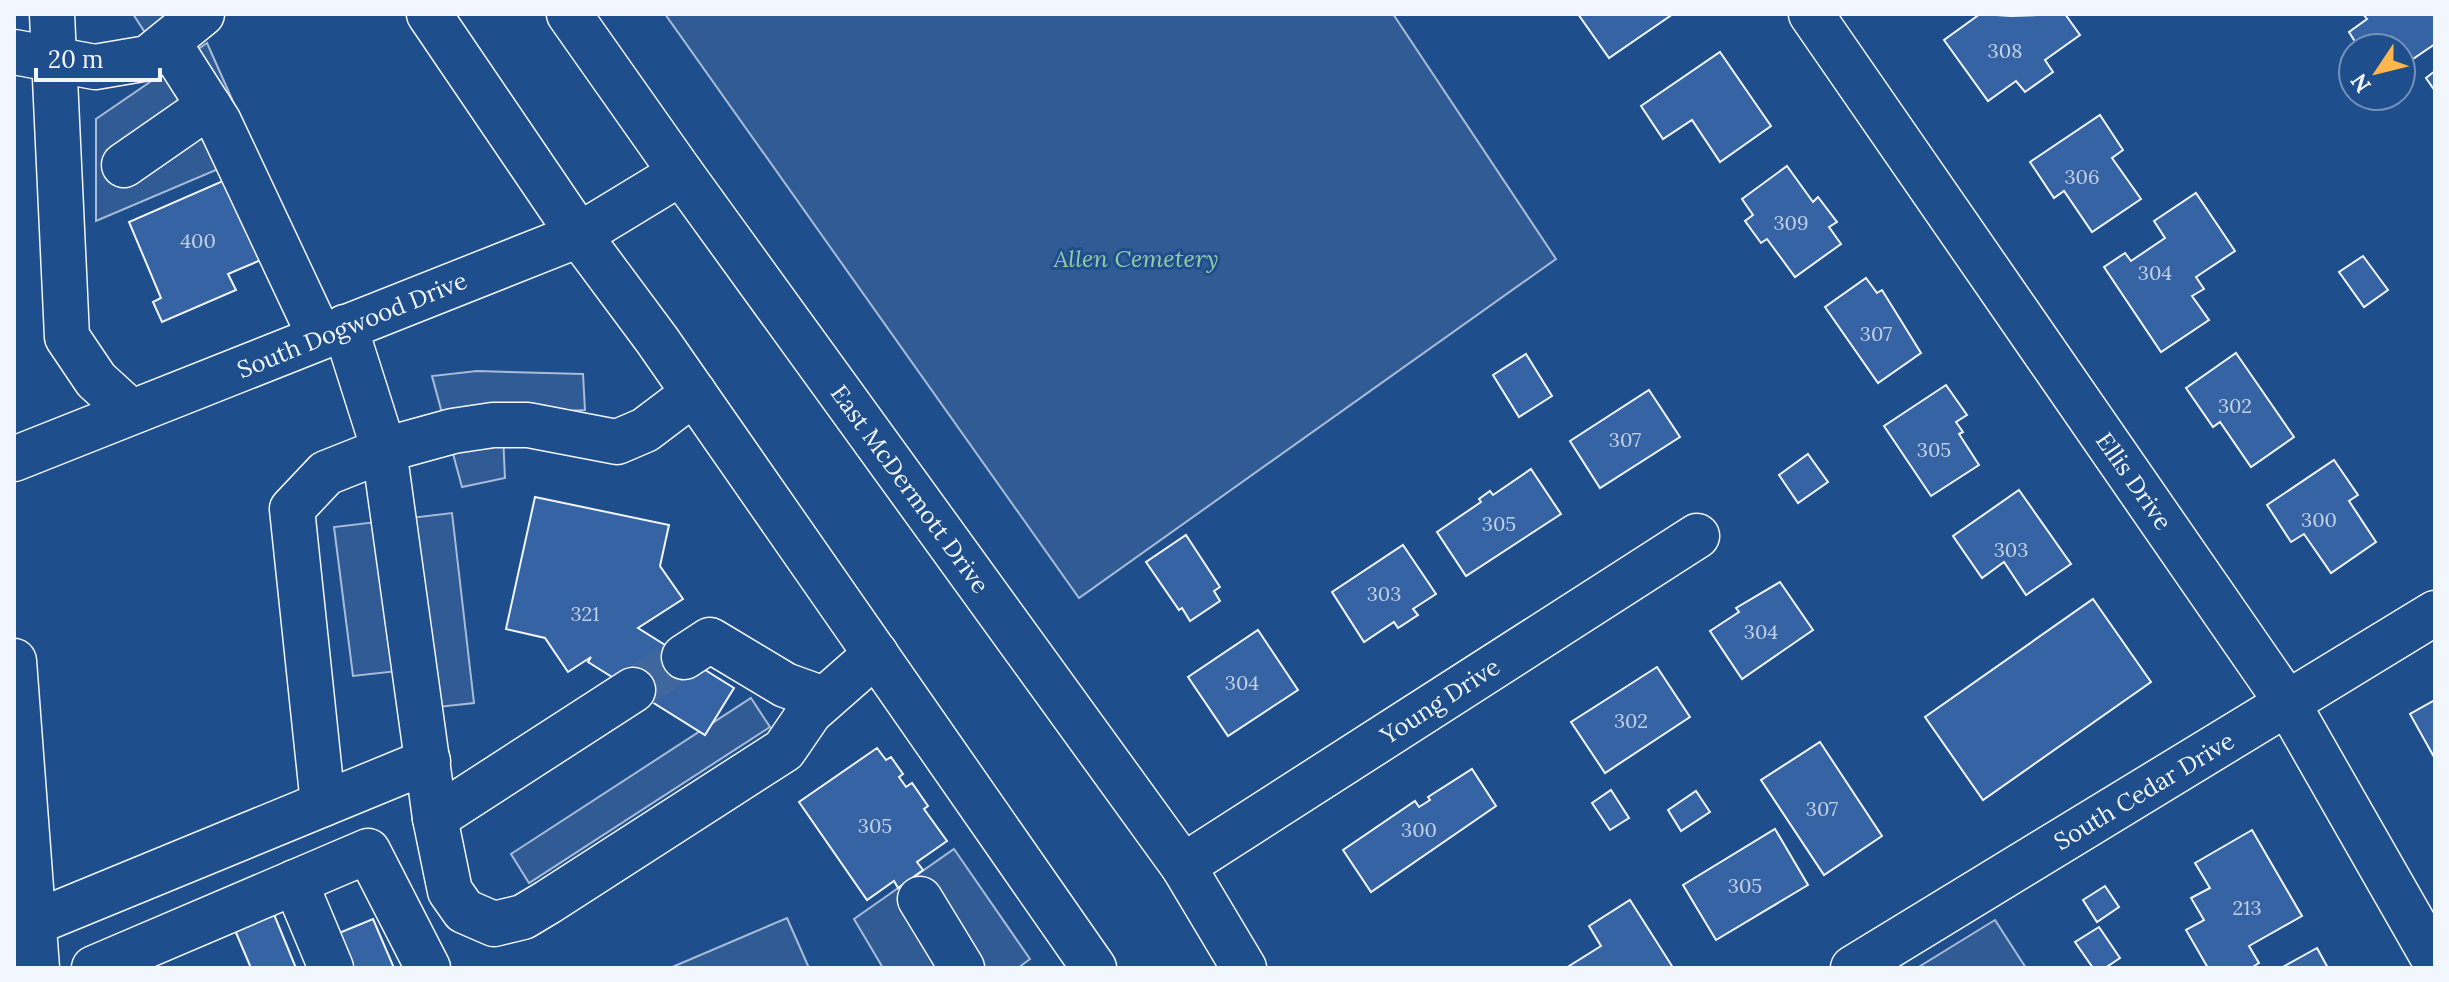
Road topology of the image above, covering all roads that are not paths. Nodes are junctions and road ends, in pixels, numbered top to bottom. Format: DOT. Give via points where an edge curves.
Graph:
graph roads {
  1 [pos="52,14"];
  2 [pos="202,14"];
  3 [pos="429,14"];
  4 [pos="569,14"];
  5 [pos="1811,14"];
  6 [pos="168,42"];
  7 [pos="33,56"];
  8 [pos="209,106"];
  9 [pos="124,165"];
  10 [pos="681,173"];
  11 [pos="579,235"];
  12 [pos="333,332"];
  13 [pos="694,393"];
  14 [pos="131,412"];
  15 [pos="384,450"];
  16 [pos="14,459"];
  17 [pos="1697,536"];
  18 [pos="2435,613"];
  19 [pos="876,654"];
  20 [pos="684,657"];
  21 [pos="14,661"];
  22 [pos="633,690"];
  23 [pos="824,699"];
  24 [pos="2288,704"];
  25 [pos="428,761"];
  26 [pos="323,804"];
  27 [pos="435,818"];
  28 [pos="1183,866"];
  29 [pos="295,882"];
  30 [pos="920,899"];
  31 [pos="34,923"];
  32 [pos="2435,961"];
  33 [pos="37,968"];
  34 [pos="94,968"];
  35 [pos="331,968"];
  36 [pos="428,968"];
  37 [pos="962,968"];
  38 [pos="1094,968"];
  39 [pos="1244,968"];
  40 [pos="1853,968"];
  1 -- 7 [label="street"];
  2 -- 6 [label="street"];
  3 -- 11 [label="street"];
  4 -- 10 [label="street, East McDermott Drive"];
  5 -- 24 [label="street, Ellis Drive"];
  6 -- 7 [label="street" via="148,58 95,67"];
  6 -- 8 [label="street"];
  7 -- 14 [label="street" via="67,337 96,380"];
  8 -- 9 [label="street"];
  8 -- 12 [label="street"];
  10 -- 11 [label="street, South Dogwood Drive"];
  10 -- 28 [label="street, East McDermott Drive"];
  11 -- 12 [label="street, South Dogwood Drive"];
  11 -- 13 [label="street"];
  12 -- 14 [label="street, South Dogwood Drive"];
  12 -- 15 [label="street"];
  13 -- 15 [label="street" via="645,430 617,442 528,425 493,425"];
  13 -- 19 [label="street"];
  14 -- 16 [label="street, South Dogwood Drive"];
  15 -- 25 [label="street"];
  15 -- 26 [label="street" via="326,473 292,509"];
  17 -- 28 [label="street, Young Drive"];
  18 -- 24 [label="street, South Cedar Drive"];
  19 -- 23 [label="street"];
  19 -- 38 [label="street"];
  20 -- 23 [label="street" via="710,640 785,685"];
  21 -- 31 [label="street"];
  22 -- 27 [label="street"];
  23 -- 27 [label="street" via="784,750 523,917 494,924 464,911 450,891"];
  24 -- 32 [label="street, Ellis Drive"];
  24 -- 40 [label="street, South Cedar Drive"];
  25 -- 26 [label="street"];
  25 -- 27 [label="street"];
  26 -- 31 [label="street"];
  28 -- 39 [label="street, East McDermott Drive"];
  29 -- 34 [label="street"];
  29 -- 35 [label="street"];
  29 -- 36 [label="street" via="368,851"];
  30 -- 37 [label="street"];
  31 -- 33 [label="street"];
}
